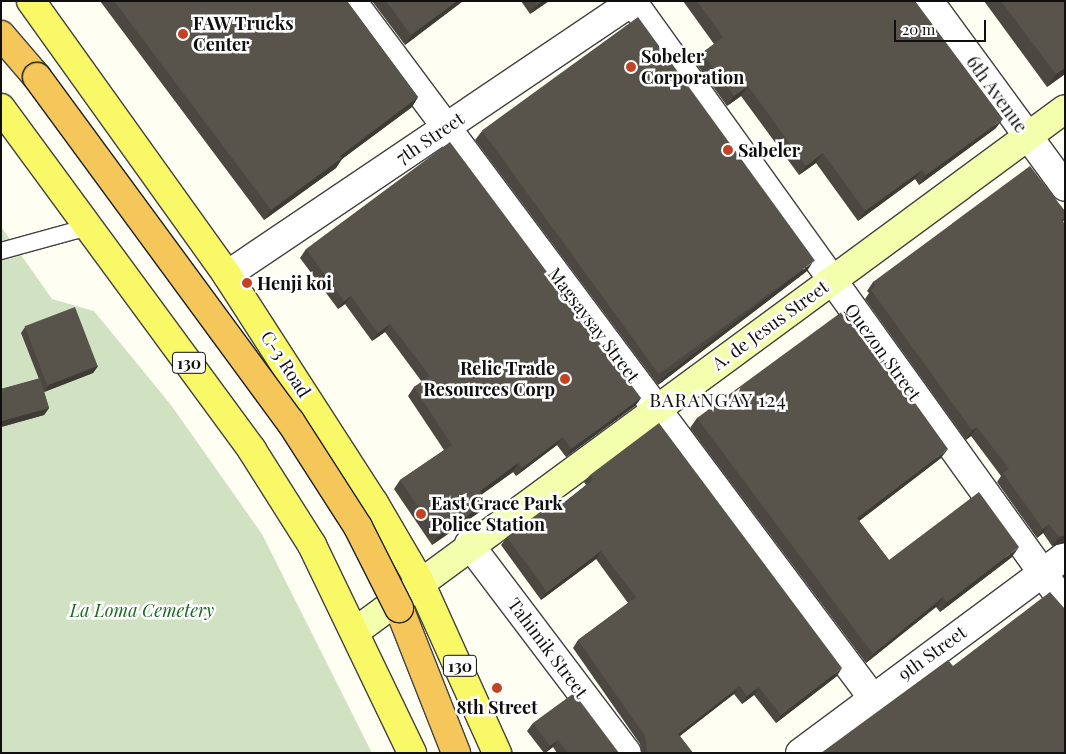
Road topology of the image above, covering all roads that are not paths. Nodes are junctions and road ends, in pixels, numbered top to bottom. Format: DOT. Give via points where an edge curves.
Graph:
graph roads {
  1 [pos="31,1"];
  2 [pos="352,1"];
  3 [pos="632,1"];
  4 [pos="929,1"];
  5 [pos="1,35"];
  6 [pos="1,108"];
  7 [pos="1065,109"];
  8 [pos="446,127"];
  9 [pos="1027,136"];
  10 [pos="1065,186"];
  11 [pos="88,227"];
  12 [pos="1,251"];
  13 [pos="227,275"];
  14 [pos="831,280"];
  15 [pos="656,408"];
  16 [pos="469,544"];
  17 [pos="1065,556"];
  18 [pos="1041,572"];
  19 [pos="420,580"];
  20 [pos="1065,604"];
  21 [pos="356,631"];
  22 [pos="872,697"];
  23 [pos="412,753"];
  24 [pos="456,753"];
  25 [pos="497,753"];
  26 [pos="627,753"];
  27 [pos="800,753"];
  1 -- 13 [label="main road, C-3 Road / 130"];
  2 -- 8 [label="street, Magsaysay Street"];
  3 -- 8 [label="street, 7th Street"];
  3 -- 14 [label="street, Quezon Street"];
  4 -- 9 [label="street, 6th Avenue"];
  5 -- 24 [label="highway, bridge" via="37,77 290,421 358,527 399,608"];
  6 -- 11 [label="main road, 130"];
  7 -- 9 [label="main road, A. de Jesus Street"];
  8 -- 13 [label="street, 7th Street"];
  8 -- 15 [label="street, Magsaysay Street"];
  9 -- 10 [label="street, 6th Avenue"];
  9 -- 14 [label="main road, A. de Jesus Street"];
  11 -- 12 [label="lane"];
  11 -- 21 [label="main road, 130" via="252,450 312,546"];
  13 -- 19 [label="main road, C-3 Road / 130"];
  14 -- 15 [label="main road, A. de Jesus Street"];
  14 -- 18 [label="street, Quezon Street"];
  15 -- 16 [label="main road, A. de Jesus Street"];
  15 -- 22 [label="street, Magsaysay Street"];
  16 -- 19 [label="main road, A. de Jesus Street"];
  16 -- 26 [label="street, Tahimik Street"];
  17 -- 18 [label="street, 9th Street"];
  18 -- 20 [label="street, Quezon Street"];
  18 -- 22 [label="street, 9th Street"];
  19 -- 21 [label="main road, A. de Jesus Street"];
  19 -- 25 [label="main road, C-3 Road / 130"];
  21 -- 23 [label="main road, 130"];
  22 -- 27 [label="street, 9th Street"];
}
